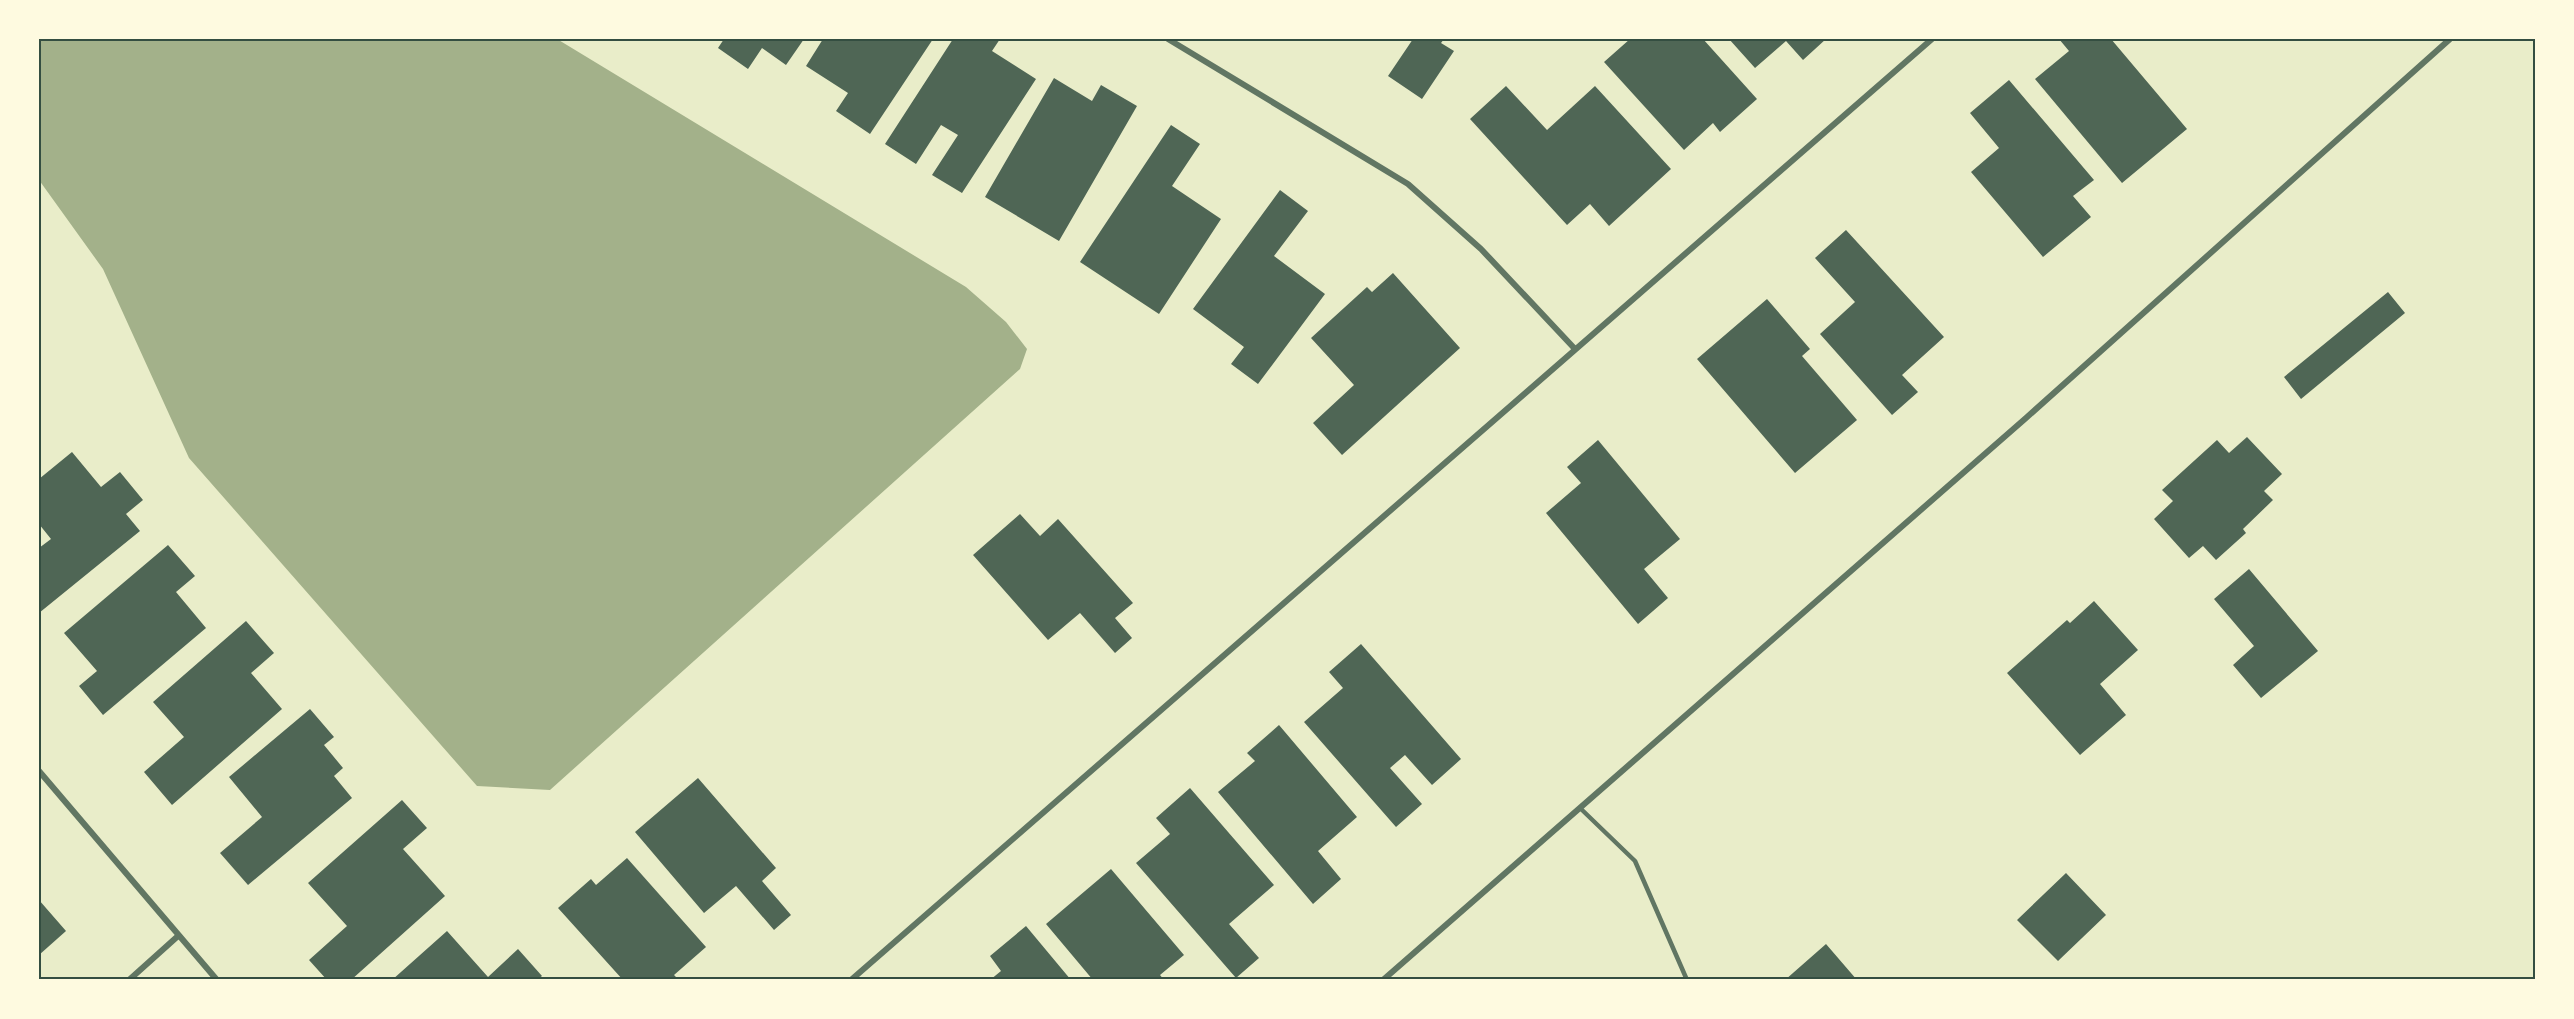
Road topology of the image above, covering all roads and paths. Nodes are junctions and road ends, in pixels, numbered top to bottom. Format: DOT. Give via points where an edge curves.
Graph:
graph roads {
  1 [pos="1168,39"];
  2 [pos="1932,39"];
  3 [pos="2450,39"];
  4 [pos="1575,349"];
  5 [pos="39,771"];
  6 [pos="1580,808"];
  7 [pos="178,936"];
  8 [pos="129,980"];
  9 [pos="217,980"];
  10 [pos="851,980"];
  11 [pos="1383,980"];
  12 [pos="1687,980"];
  1 -- 4 [label="street" via="1408,184 1482,249"];
  2 -- 4 [label="street"];
  3 -- 6 [label="street" via="2018,426"];
  4 -- 10 [label="street"];
  5 -- 7 [label="street"];
  6 -- 11 [label="street"];
  6 -- 12 [label="lane" via="1635,861"];
  7 -- 8 [label="street"];
  7 -- 9 [label="street"];
}
